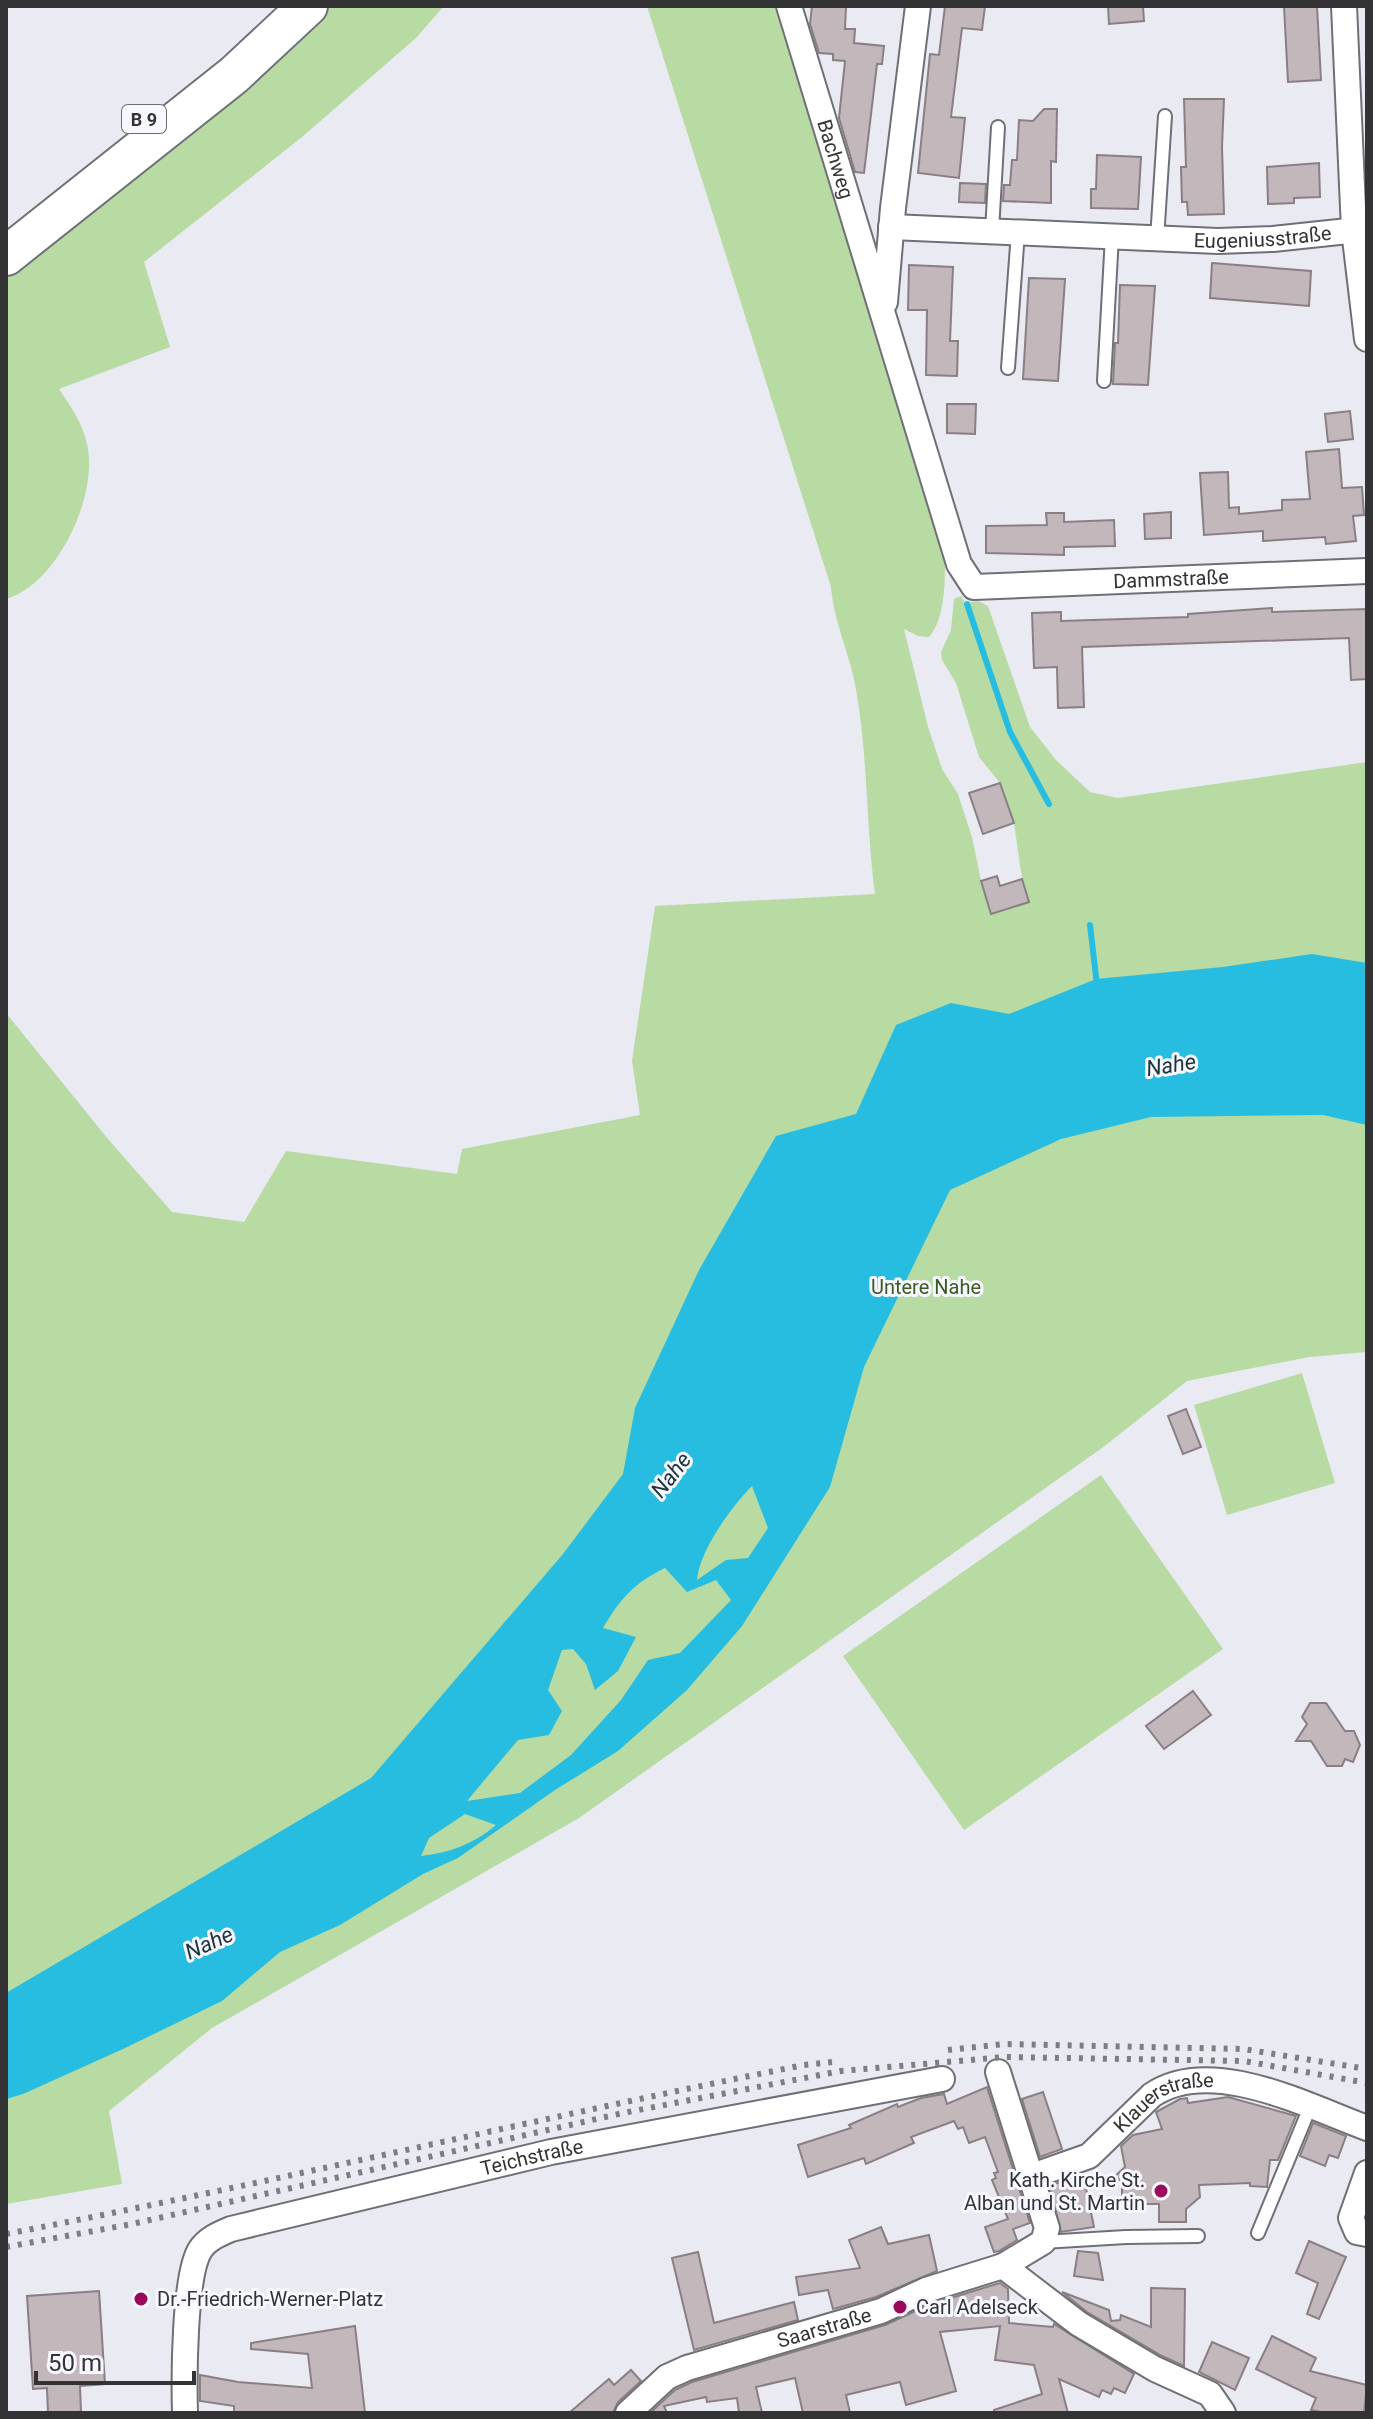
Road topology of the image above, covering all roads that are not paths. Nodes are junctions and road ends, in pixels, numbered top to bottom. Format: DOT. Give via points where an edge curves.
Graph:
graph roads {
  1 [pos="278,6"];
  2 [pos="308,6"];
  3 [pos="789,6"];
  4 [pos="918,6"];
  5 [pos="1344,6"];
  6 [pos="1165,116"];
  7 [pos="998,127"];
  8 [pos="891,227"];
  9 [pos="6,228"];
  10 [pos="1361,230"];
  11 [pos="992,231"];
  12 [pos="1018,232"];
  13 [pos="1112,236"];
  14 [pos="1157,239"];
  15 [pos="6,256"];
  16 [pos="884,312"];
  17 [pos="1367,339"];
  18 [pos="1008,368"];
  19 [pos="1104,381"];
  20 [pos="1367,571"];
  21 [pos="974,587"];
  22 [pos="998,2072"];
  23 [pos="942,2079"];
  24 [pos="1310,2107"];
  25 [pos="1367,2128"];
  26 [pos="1367,2173"];
  27 [pos="1032,2176"];
  28 [pos="1258,2233"];
  29 [pos="1367,2234"];
  30 [pos="1198,2236"];
  31 [pos="1043,2242"];
  32 [pos="1003,2266"];
  33 [pos="185,2413"];
  34 [pos="628,2413"];
  35 [pos="1223,2413"];
  1 -- 9 [label="highway, B 9"];
  2 -- 15 [label="highway, B 9" via="234,75"];
  3 -- 16 [label="street, Bachweg"];
  4 -- 8 [label="street, Bachweg"];
  5 -- 10 [label="street"];
  6 -- 14 [label="lane"];
  7 -- 11 [label="lane"];
  8 -- 11 [label="street, Eugeniusstraße"];
  8 -- 16 [label="street, Bachweg"];
  10 -- 14 [label="street, Eugeniusstraße" via="1259,240"];
  10 -- 17 [label="street"];
  11 -- 12 [label="street, Eugeniusstraße"];
  12 -- 13 [label="street, Eugeniusstraße"];
  12 -- 18 [label="lane"];
  13 -- 14 [label="street, Eugeniusstraße"];
  13 -- 19 [label="lane"];
  16 -- 21 [label="street, Bachweg" via="959,564"];
  20 -- 21 [label="street, Dammstraße"];
  22 -- 27 [label="street"];
  23 -- 33 [label="street, Teichstraße" via="551,2152 214,2236 195,2261 183,2317"];
  24 -- 25 [label="street, Klauerstraße"];
  24 -- 27 [label="street, Klauerstraße" via="1238,2083 1172,2085 1152,2095 1089,2156"];
  24 -- 28 [label="lane"];
  26 -- 29 [label="street" via="1351,2218 1357,2232"];
  27 -- 31 [label="street" via="1047,2228"];
  30 -- 31 [label="lane"];
  31 -- 32 [label="street, Saarstraße"];
  32 -- 34 [label="street, Saarstraße" via="926,2290 881,2311 687,2368 667,2377"];
  32 -- 35 [label="street" via="1079,2324 1210,2394"];
}
